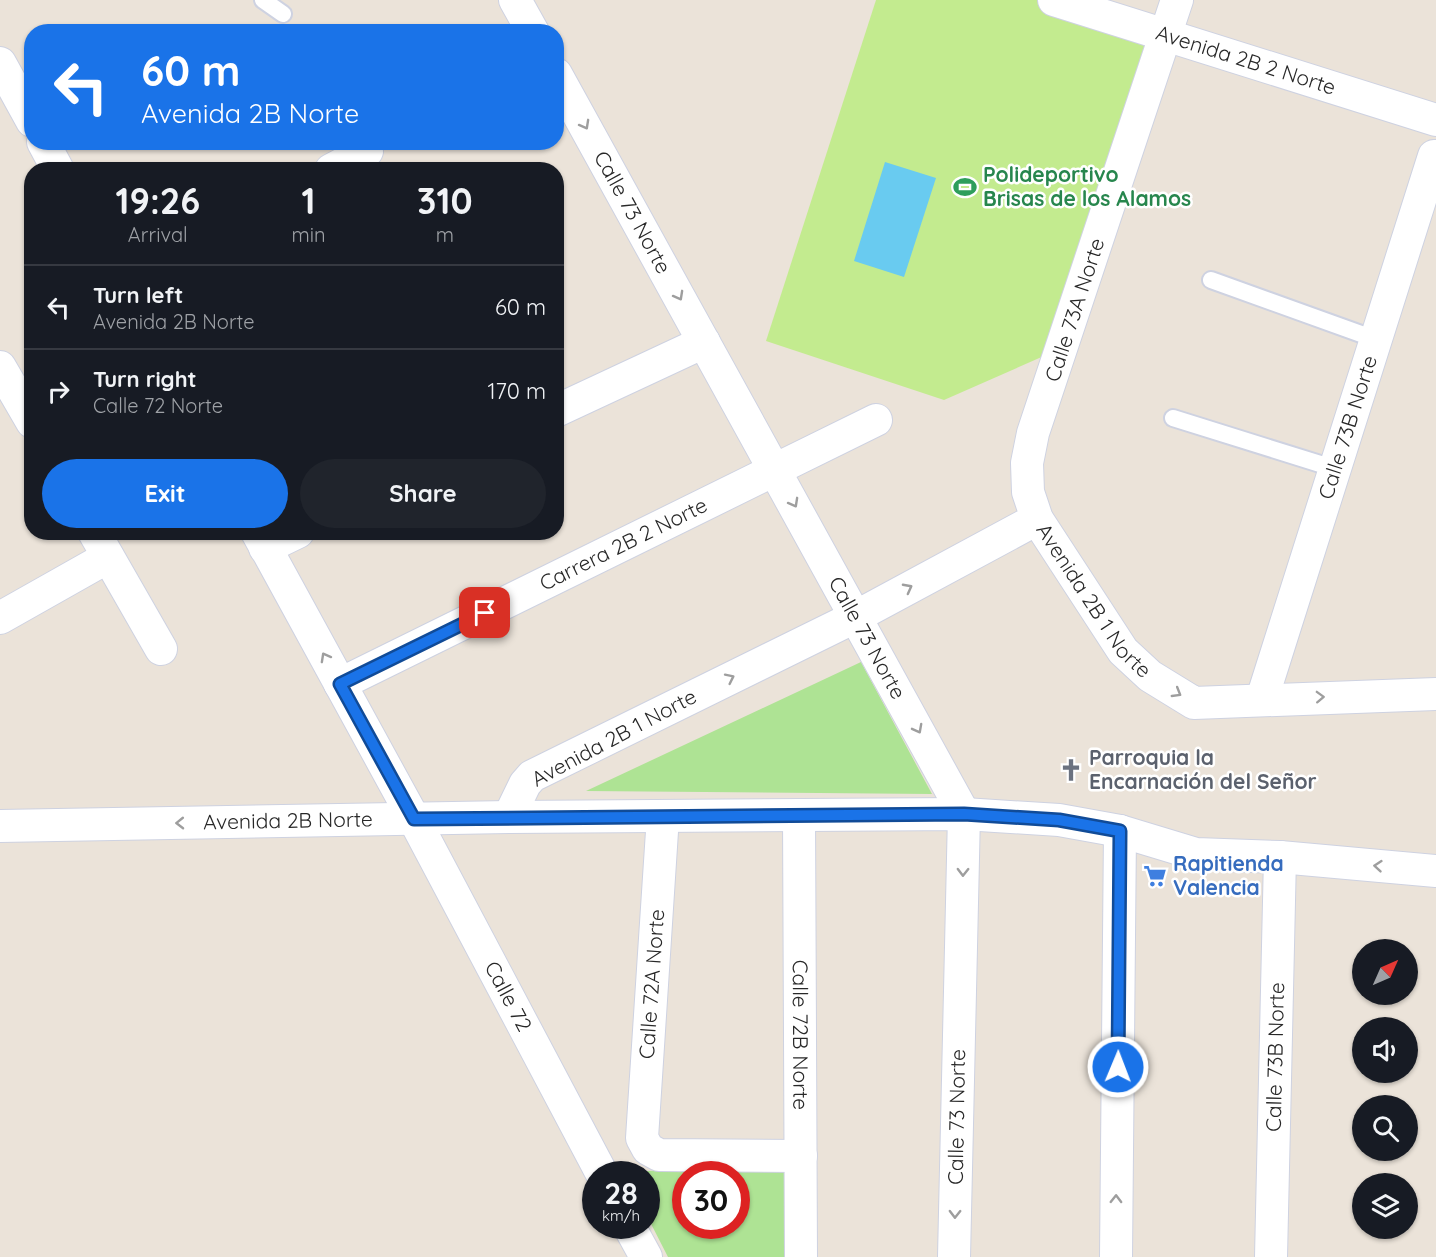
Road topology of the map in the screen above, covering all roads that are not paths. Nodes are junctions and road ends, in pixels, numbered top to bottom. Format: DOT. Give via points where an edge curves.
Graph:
graph roads {
  1 [pos="263,0"];
  2 [pos="515,0"];
  3 [pos="1054,0"];
  4 [pos="1176,0"];
  5 [pos="283,14"];
  6 [pos="528,24"];
  7 [pos="1167,33"];
  8 [pos="0,63"];
  9 [pos="564,88"];
  10 [pos="24,106"];
  11 [pos="1436,120"];
  12 [pos="367,151"];
  13 [pos="1434,156"];
  14 [pos="346,162"];
  15 [pos="1211,280"];
  16 [pos="1375,339"];
  17 [pos="704,342"];
  18 [pos="0,367"];
  19 [pos="564,407"];
  20 [pos="24,408"];
  21 [pos="1173,418"];
  22 [pos="876,420"];
  23 [pos="1333,468"];
  24 [pos="775,470"];
  25 [pos="1037,519"];
  26 [pos="261,540"];
  27 [pos="101,544"];
  28 [pos="857,616"];
  29 [pos="0,618"];
  30 [pos="161,649"];
  31 [pos="340,684"];
  32 [pos="1436,694"];
  33 [pos="1262,699"];
  34 [pos="964,814"];
  35 [pos="799,815"];
  36 [pos="663,816"];
  37 [pos="508,817"];
  38 [pos="414,819"];
  39 [pos="0,826"];
  40 [pos="1120,831"];
  41 [pos="1280,857"];
  42 [pos="1436,871"];
  43 [pos="801,1156"];
  44 [pos="595,1161"];
  45 [pos="636,1239"];
  46 [pos="646,1257"];
  47 [pos="801,1257"];
  48 [pos="954,1257"];
  49 [pos="1116,1257"];
  50 [pos="1271,1257"];
  1 -- 5 [label="lane"];
  2 -- 6 [label="street"];
  3 -- 7 [label="street, Avenida 2B 2 Norte"];
  4 -- 7 [label="street, Calle 73A Norte"];
  7 -- 11 [label="street, Avenida 2B 2 Norte"];
  7 -- 25 [label="street, Calle 73A Norte" via="1033,433 1027,463 1028,492"];
  8 -- 10 [label="street"];
  9 -- 17 [label="street, Calle 73 Norte, one-way"];
  12 -- 14 [label="street"];
  13 -- 16 [label="street, Calle 73B Norte"];
  15 -- 16 [label="lane"];
  16 -- 23 [label="street, Calle 73B Norte"];
  17 -- 19 [label="street"];
  17 -- 24 [label="street, Calle 73 Norte"];
  18 -- 20 [label="street"];
  21 -- 23 [label="lane"];
  22 -- 24 [label="street, Carrera 2B 2 Norte"];
  23 -- 33 [label="street, Calle 73B Norte"];
  24 -- 28 [label="street, Calle 73 Norte, one-way"];
  24 -- 31 [label="street, Carrera 2B 2 Norte"];
  28 -- 25 [label="street, Avenida 2B 1 Norte, one-way"];
  25 -- 33 [label="street, Avenida 2B 1 Norte, one-way" via="1123,651 1150,676 1194,703"];
  31 -- 26 [label="street, Calle 72, one-way"];
  27 -- 29 [label="street"];
  27 -- 30 [label="street"];
  28 -- 34 [label="street, Calle 73 Norte, one-way"];
  37 -- 28 [label="street, Avenida 2B 1 Norte, one-way" via="532,776"];
  31 -- 38 [label="street, Calle 72"];
  33 -- 32 [label="street, Avenida 2B 1 Norte, one-way"];
  34 -- 35 [label="street, Avenida 2B Norte"];
  34 -- 40 [label="street, Avenida 2B Norte" via="1059,820"];
  34 -- 48 [label="street, Calle 73 Norte, one-way"];
  35 -- 36 [label="street, Avenida 2B Norte"];
  35 -- 43 [label="street, Calle 72B Norte"];
  36 -- 37 [label="street, Avenida 2B Norte"];
  36 -- 43 [label="street, Calle 72A Norte" via="642,1138 648,1149 659,1155"];
  37 -- 38 [label="street, Avenida 2B Norte"];
  38 -- 39 [label="street, Avenida 2B Norte, one-way"];
  38 -- 44 [label="street, Calle 72"];
  40 -- 41 [label="street, Avenida 2B Norte" via="1196,854"];
  49 -- 40 [label="street, one-way"];
  42 -- 41 [label="street, Avenida 2B Norte, one-way"];
  41 -- 50 [label="street, Calle 73B Norte"];
  43 -- 47 [label="street, Calle 72B Norte"];
  45 -- 46 [label="street"];
}
